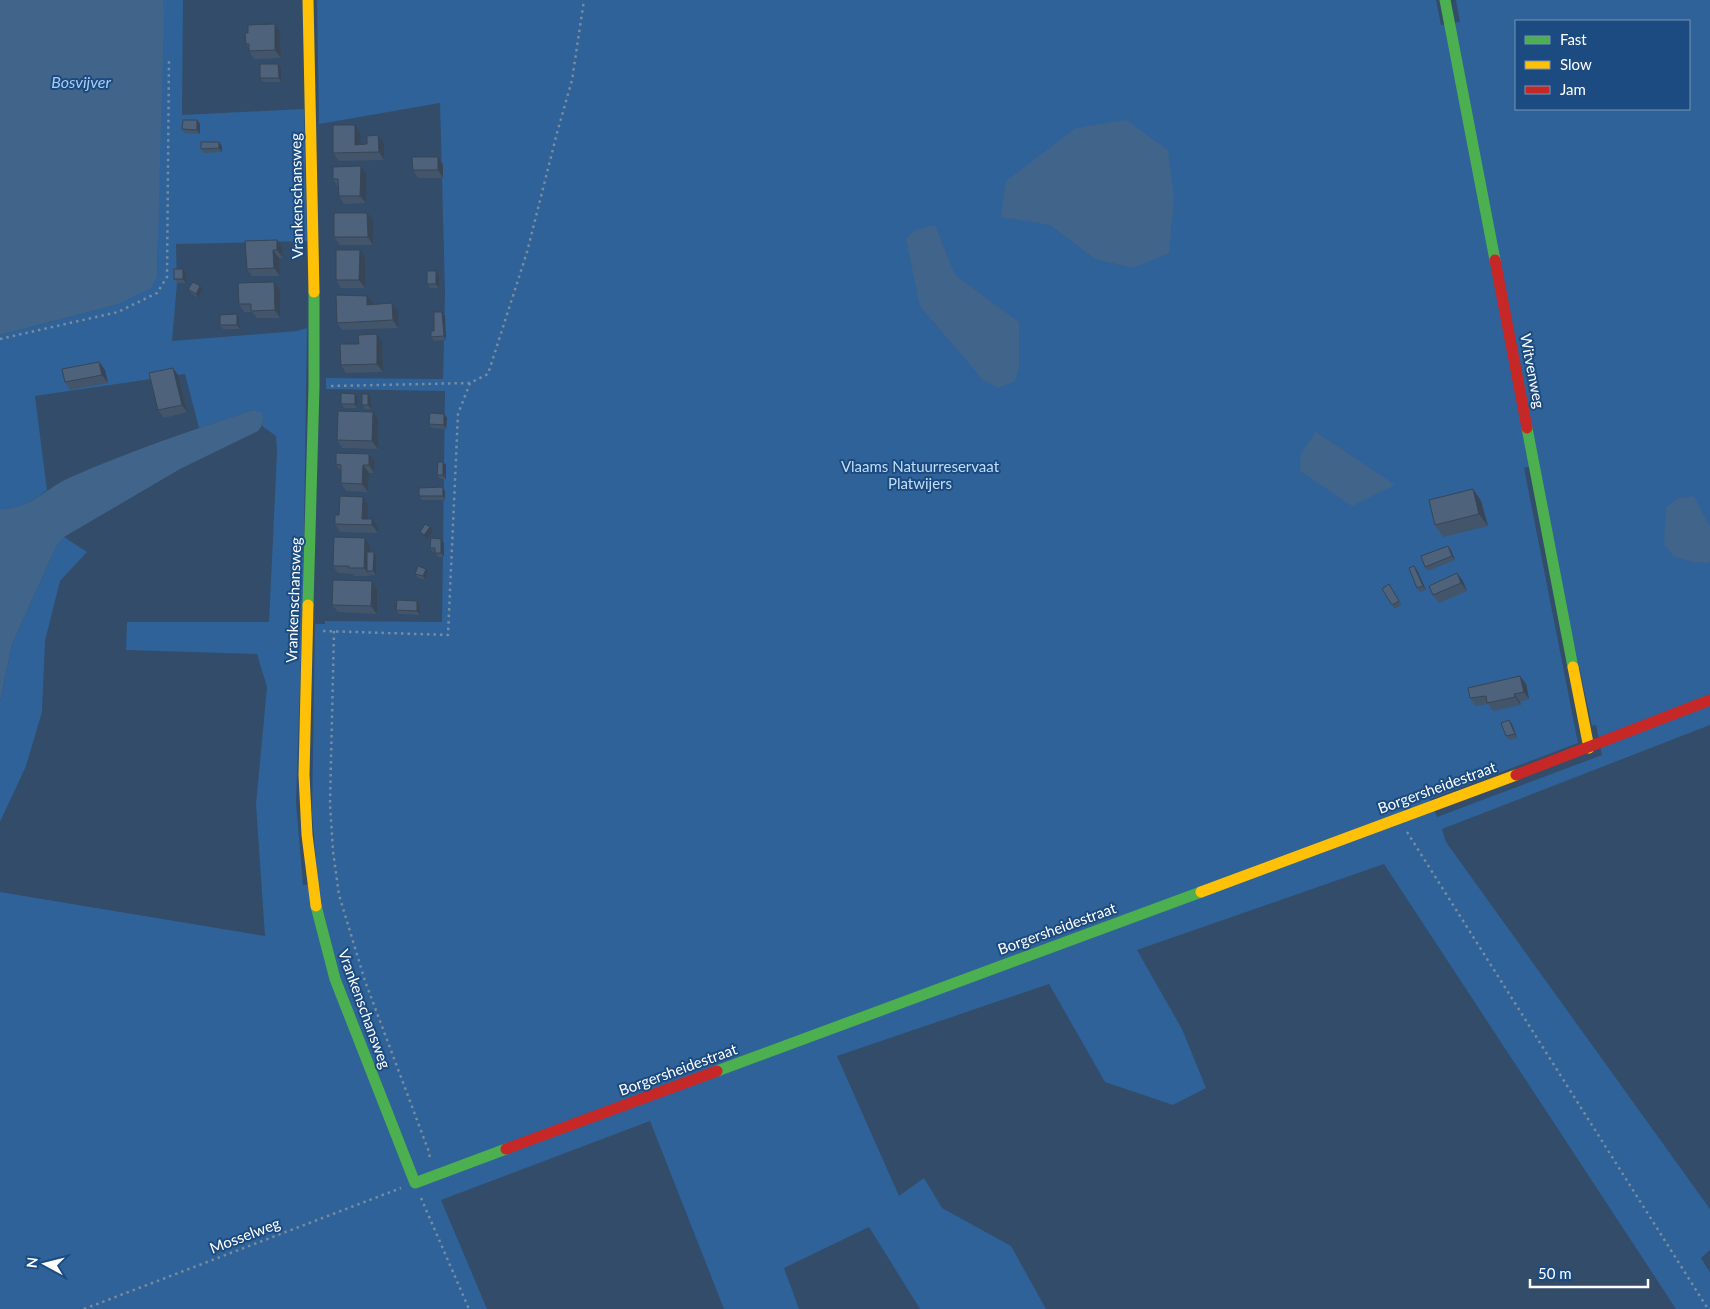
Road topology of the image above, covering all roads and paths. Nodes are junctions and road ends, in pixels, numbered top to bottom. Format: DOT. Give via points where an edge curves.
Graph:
graph roads {
  1 [pos="308,0"];
  2 [pos="584,0"];
  3 [pos="1445,0"];
  4 [pos="169,58"];
  5 [pos="0,339"];
  6 [pos="470,383"];
  7 [pos="314,387"];
  8 [pos="1710,700"];
  9 [pos="1589,748"];
  10 [pos="1398,818"];
  11 [pos="433,1176"];
  12 [pos="414,1183"];
  13 [pos="84,1309"];
  14 [pos="468,1309"];
  15 [pos="1708,1309"];
  1 -- 7 [label="street, Vrankenschansweg"];
  2 -- 6 [label="path" via="572,80 527,252 488,374"];
  3 -- 9 [label="street, Witvenweg"];
  4 -- 5 [label="path" via="167,277 157,293 118,312"];
  6 -- 7 [label="path"];
  6 -- 11 [label="path" via="458,414 448,635 334,631 330,804 339,895 365,981 429,1152"];
  7 -- 12 [label="street, Vrankenschansweg" via="304,775 307,835 317,912 335,979"];
  8 -- 9 [label="street, Borgersheidestraat"];
  9 -- 10 [label="street, Borgersheidestraat"];
  10 -- 11 [label="street, Borgersheidestraat"];
  10 -- 15 [label="path"];
  11 -- 12 [label="street, Borgersheidestraat"];
  12 -- 13 [label="path, Mosselweg"];
  12 -- 14 [label="path"];
}
